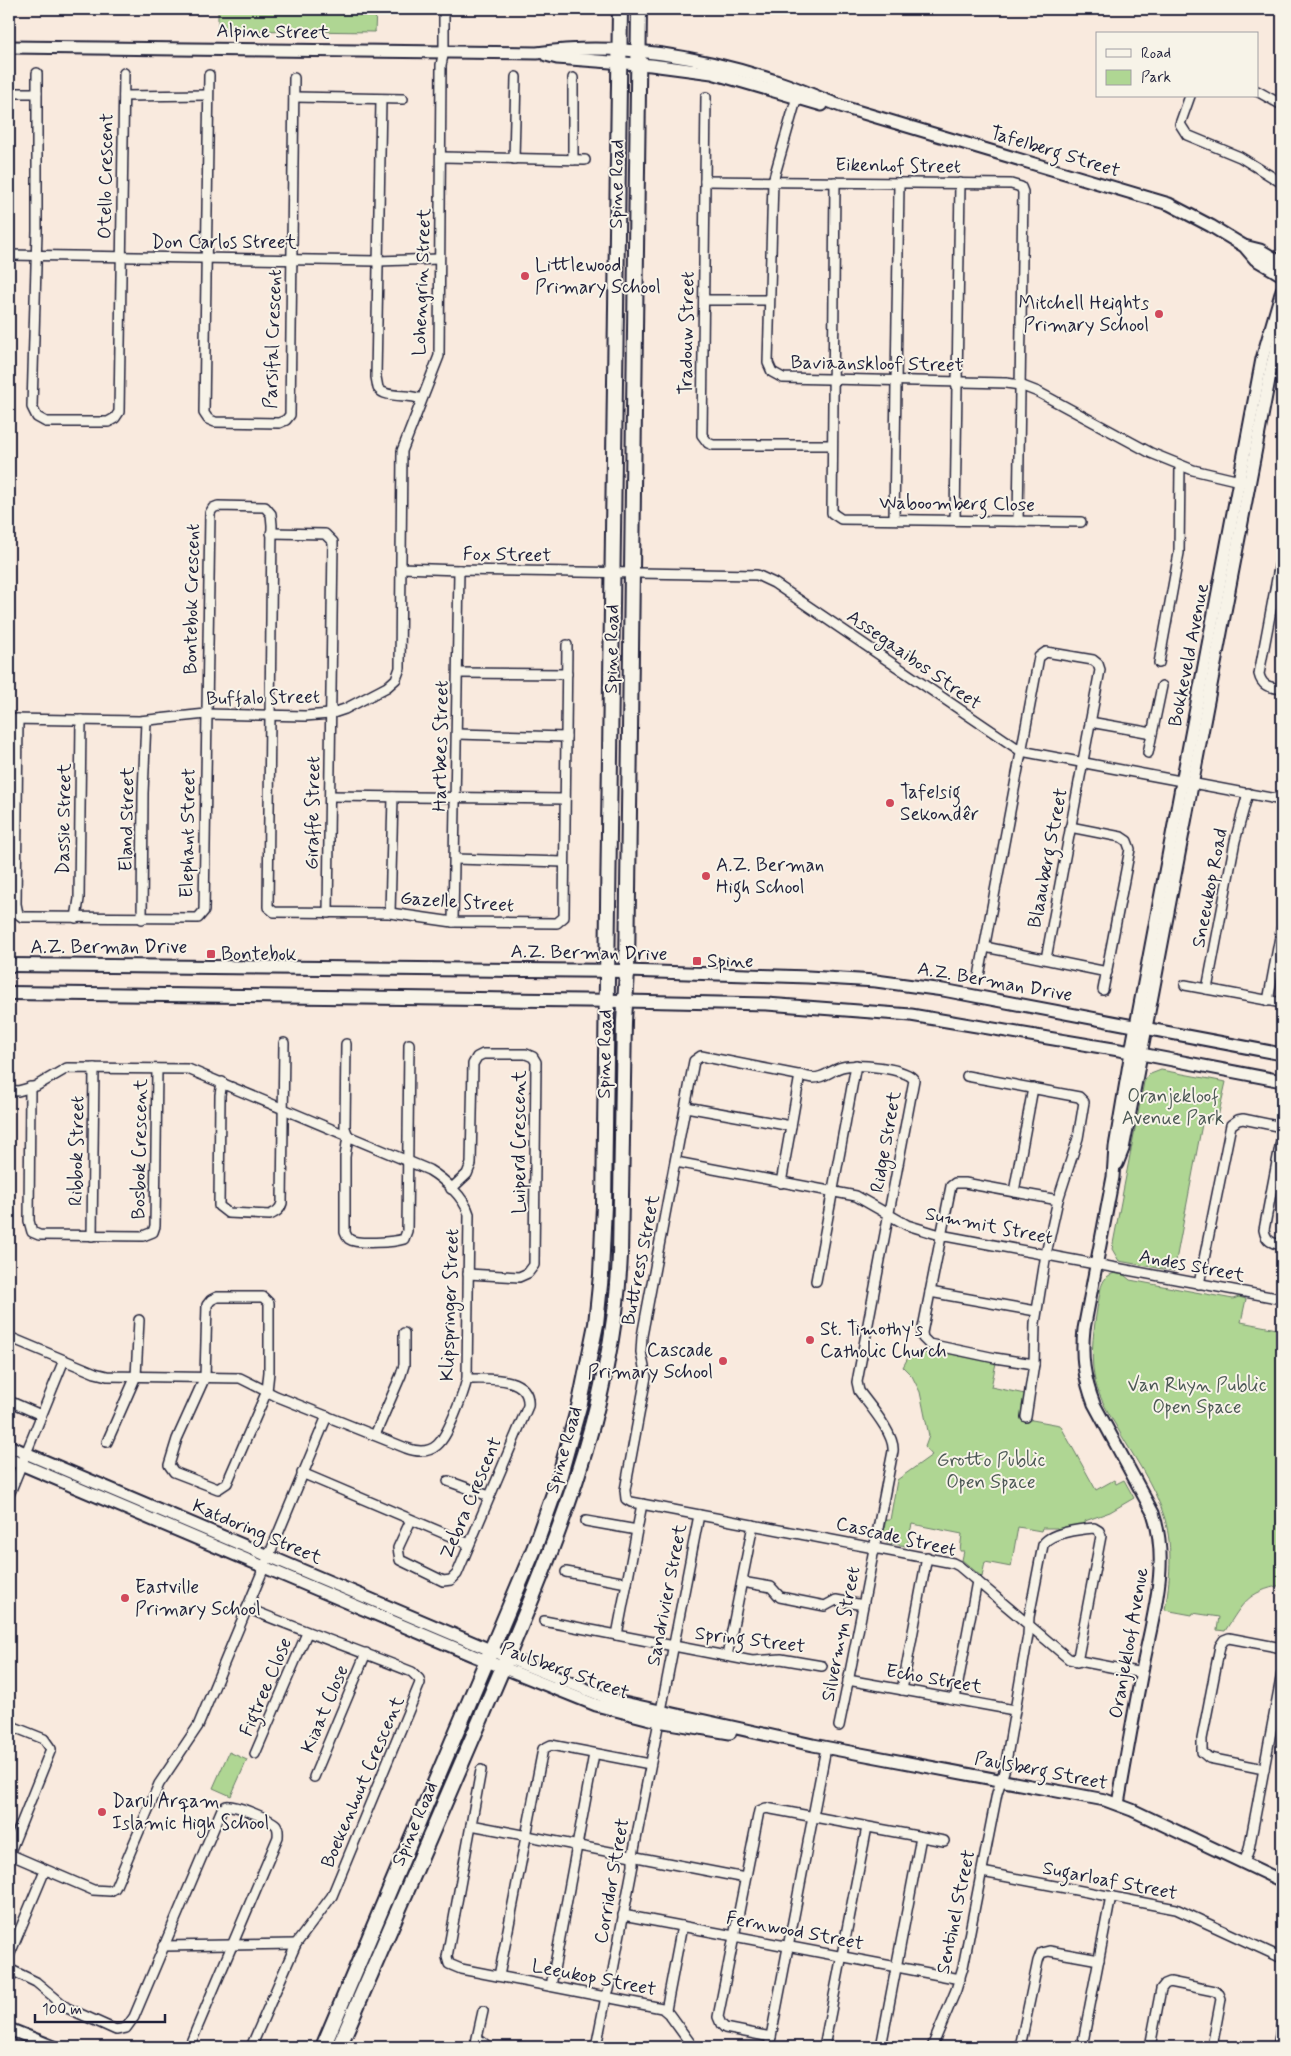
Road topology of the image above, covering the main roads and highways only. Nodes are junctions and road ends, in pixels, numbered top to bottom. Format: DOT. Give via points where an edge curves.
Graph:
graph roads {
  1 [pos="620,9"];
  2 [pos="639,9"];
  3 [pos="9,965"];
  4 [pos="607,972"];
  5 [pos="627,972"];
  6 [pos="9,993"];
  7 [pos="607,1001"];
  8 [pos="625,1001"];
  9 [pos="323,2047"];
  10 [pos="339,2047"];
  1 -- 4 [label="main road, Spine Road"];
  2 -- 5 [label="main road, Spine Road"];
  3 -- 4 [label="main road, A.Z. Berman Drive"];
  4 -- 5 [label="main road, A.Z. Berman Drive"];
  4 -- 7 [label="main road, Spine Road"];
  5 -- 8 [label="main road, Spine Road"];
  6 -- 7 [label="main road"];
  7 -- 8 [label="main road"];
  7 -- 9 [label="main road, Spine Road" via="601,1275 596,1324 576,1419 534,1549"];
  8 -- 10 [label="main road, Spine Road" via="618,1287 613,1328 588,1442 553,1548"];
}
